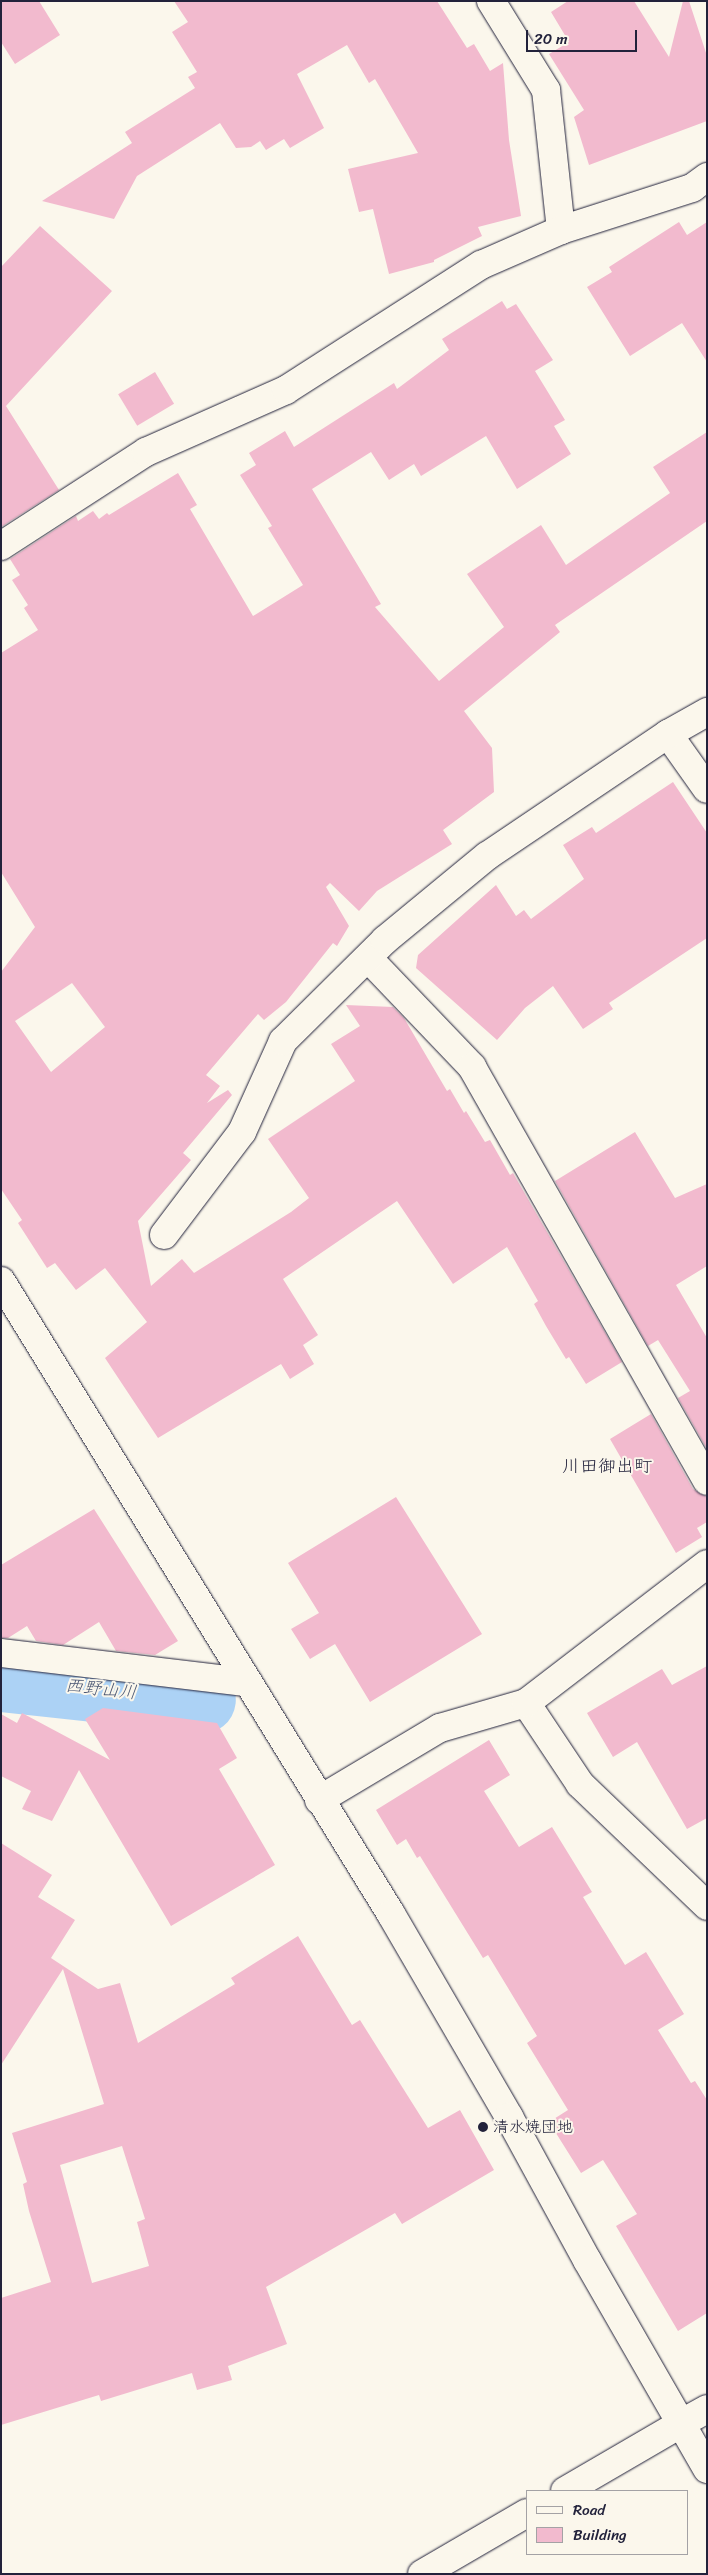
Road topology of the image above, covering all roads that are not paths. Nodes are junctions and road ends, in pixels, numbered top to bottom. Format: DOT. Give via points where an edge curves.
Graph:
graph roads {
  1 [pos="491,1"];
  2 [pos="707,177"];
  3 [pos="560,230"];
  4 [pos="1,546"];
  5 [pos="707,712"];
  6 [pos="668,734"];
  7 [pos="707,790"];
  8 [pos="368,958"];
  9 [pos="164,1235"];
  10 [pos="1,1281"];
  11 [pos="707,1481"];
  12 [pos="707,1564"];
  13 [pos="1,1653"];
  14 [pos="246,1682"];
  15 [pos="526,1704"];
  16 [pos="319,1800"];
  17 [pos="707,1906"];
  18 [pos="707,2409"];
  19 [pos="680,2424"];
  20 [pos="707,2469"];
  21 [pos="567,2490"];
  22 [pos="526,2514"];
  23 [pos="422,2574"];
  1 -- 3 [label="street" via="546,90"];
  2 -- 3 [label="street" via="692,188"];
  3 -- 4 [label="street" via="481,264 286,390 146,452"];
  5 -- 6 [label="street"];
  6 -- 7 [label="street"];
  6 -- 8 [label="street" via="486,856"];
  8 -- 9 [label="street" via="283,1040 242,1132"];
  8 -- 11 [label="street" via="472,1067"];
  10 -- 14 [label="street"];
  12 -- 15 [label="street"];
  13 -- 14 [label="street"];
  14 -- 16 [label="street"];
  15 -- 16 [label="street" via="440,1728"];
  15 -- 17 [label="street" via="580,1784"];
  16 -- 19 [label="street" via="391,1914 510,2117"];
  18 -- 19 [label="street"];
  19 -- 20 [label="street"];
  19 -- 21 [label="street"];
  22 -- 23 [label="street"];
}
